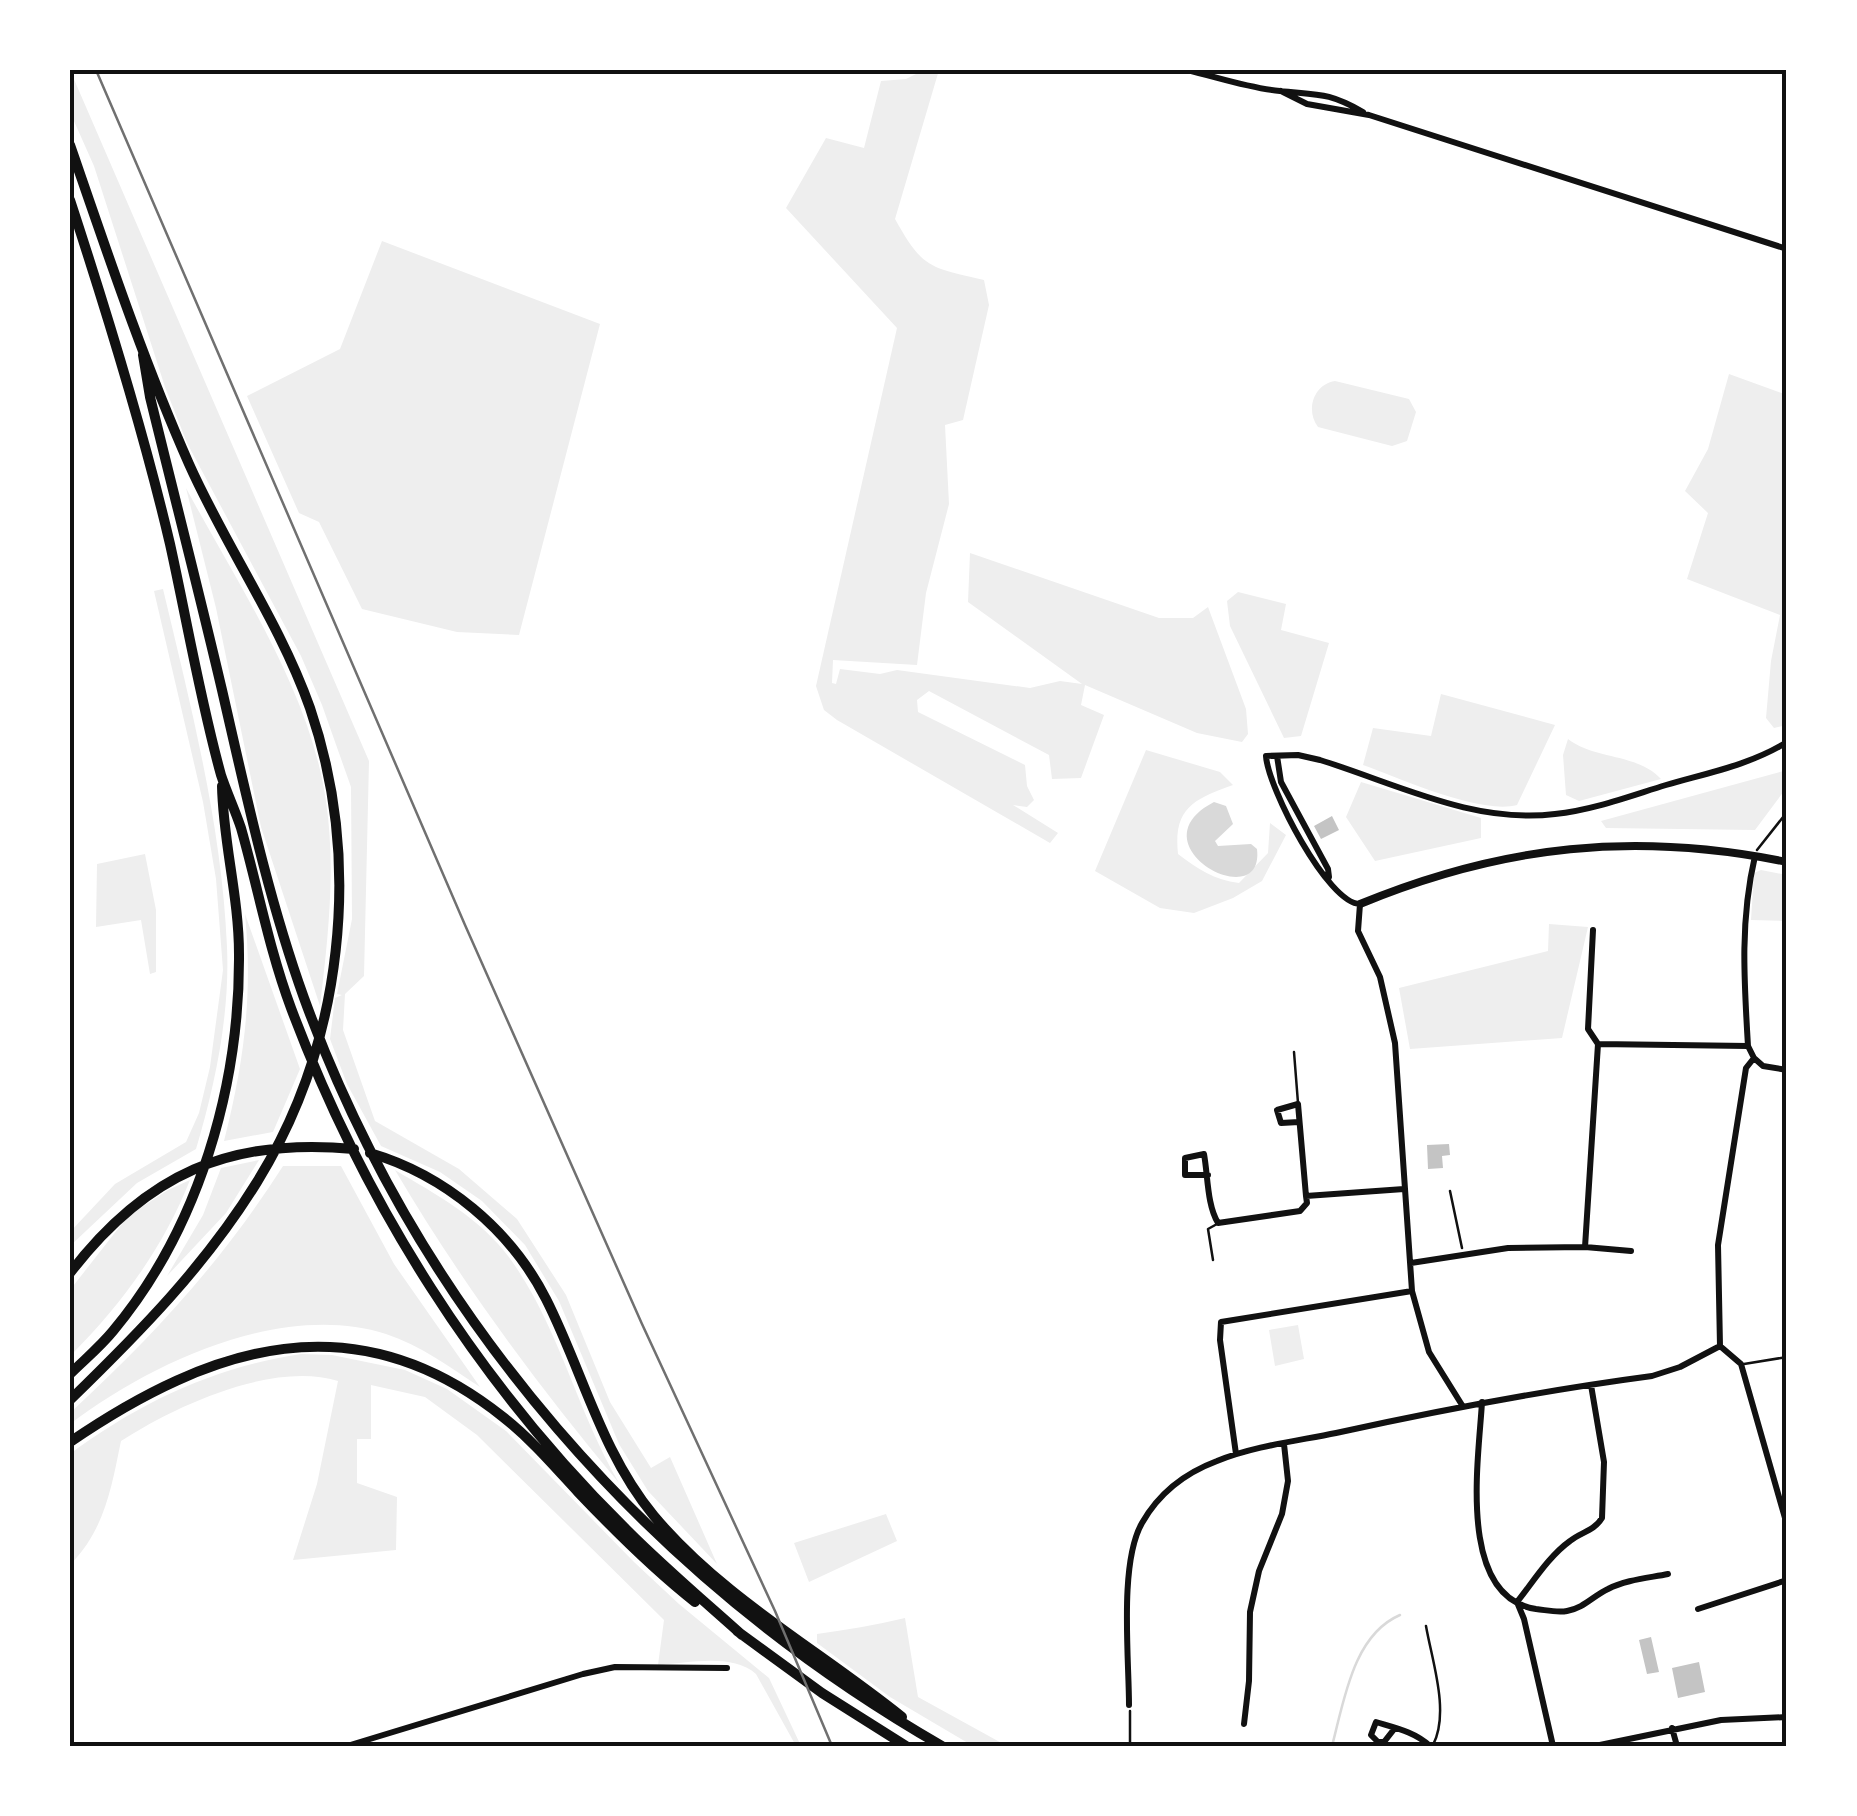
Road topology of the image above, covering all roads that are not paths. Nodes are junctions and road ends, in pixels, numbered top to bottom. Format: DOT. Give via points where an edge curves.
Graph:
graph roads {
  1 [pos="1187,70"];
  2 [pos="1281,91"];
  3 [pos="1368,115"];
  4 [pos="70,145"];
  5 [pos="70,200"];
  6 [pos="1787,249"];
  7 [pos="143,355"];
  8 [pos="1787,742"];
  9 [pos="1276,756"];
  10 [pos="222,775"];
  11 [pos="1296,818"];
  12 [pos="1756,856"];
  13 [pos="1787,862"];
  14 [pos="1360,904"];
  15 [pos="1593,930"];
  16 [pos="1598,1044"];
  17 [pos="1748,1046"];
  18 [pos="1294,1052"];
  19 [pos="1754,1058"];
  20 [pos="1787,1070"];
  21 [pos="1298,1104"];
  22 [pos="1298,1122"];
  23 [pos="1208,1176"];
  24 [pos="1404,1189"];
  25 [pos="1306,1196"];
  26 [pos="1218,1223"];
  27 [pos="1585,1246"];
  28 [pos="1631,1250"];
  29 [pos="1213,1260"];
  30 [pos="1411,1263"];
  31 [pos="70,1273"];
  32 [pos="1412,1291"];
  33 [pos="1720,1346"];
  34 [pos="1787,1357"];
  35 [pos="1741,1364"];
  36 [pos="70,1374"];
  37 [pos="1592,1386"];
  38 [pos="70,1400"];
  39 [pos="1482,1402"];
  40 [pos="1462,1405"];
  41 [pos="70,1442"];
  42 [pos="1284,1444"];
  43 [pos="1236,1454"];
  44 [pos="1787,1524"];
  45 [pos="1668,1574"];
  46 [pos="1787,1580"];
  47 [pos="1517,1602"];
  48 [pos="1698,1609"];
  49 [pos="769,1626"];
  50 [pos="1426,1626"];
  51 [pos="742,1635"];
  52 [pos="727,1668"];
  53 [pos="1130,1705"];
  54 [pos="1787,1718"];
  55 [pos="1244,1724"];
  56 [pos="1395,1728"];
  57 [pos="1672,1728"];
  58 [pos="930,1739"];
  59 [pos="347,1746"];
  60 [pos="906,1746"];
  61 [pos="942,1746"];
  62 [pos="1431,1746"];
  63 [pos="1553,1746"];
  64 [pos="1595,1746"];
  65 [pos="1677,1746"];
  1 -- 2 [label="street"];
  2 -- 3 [label="street" via="1308,104"];
  2 -- 3 [label="street" via="1339,99"];
  3 -- 6 [label="street"];
  4 -- 7 [label="highway"];
  5 -- 10 [label="highway" via="168,539"];
  7 -- 38 [label="highway" via="210,509 290,658 317,730 336,830 335,958 313,1060 258,1181 189,1277"];
  7 -- 49 [label="highway" via="277,915 356,1120 448,1284 532,1400 633,1513 740,1609"];
  8 -- 9 [label="street" via="1735,765 1538,816 1460,808 1320,760"];
  9 -- 11 [label="street"];
  9 -- 11 [label="street" via="1266,756 1272,786"];
  10 -- 36 [label="highway" via="239,952 231,1068 198,1180 164,1257 112,1333"];
  10 -- 51 [label="highway" via="274,957 338,1119 445,1308 524,1417 625,1529"];
  11 -- 14 [label="street" via="1321,874 1346,901"];
  12 -- 13 [label="street"];
  12 -- 14 [label="street" via="1648,844 1539,851 1429,877"];
  12 -- 17 [label="street" via="1743,948"];
  14 -- 24 [label="street" via="1358,931 1380,977 1396,1042"];
  15 -- 16 [label="street" via="1588,1029"];
  16 -- 17 [label="street"];
  16 -- 27 [label="street"];
  17 -- 19 [label="street"];
  18 -- 21 [label="lane"];
  19 -- 20 [label="street"];
  19 -- 33 [label="street" via="1746,1068 1718,1245"];
  21 -- 22 [label="street"];
  21 -- 22 [label="street" via="1280,1107 1277,1116 1282,1124"];
  22 -- 25 [label="street"];
  23 -- 23 [label="street" via="1204,1154 1185,1158 1185,1174"];
  23 -- 26 [label="street"];
  24 -- 25 [label="street"];
  24 -- 30 [label="street"];
  25 -- 26 [label="street" via="1300,1211"];
  26 -- 29 [label="lane" via="1208,1230"];
  27 -- 28 [label="street"];
  27 -- 30 [label="street" via="1508,1248"];
  30 -- 32 [label="street"];
  31 -- 49 [label="highway" via="139,1201 221,1158 319,1146 359,1150 421,1174 474,1209 530,1270 628,1481 660,1523"];
  32 -- 40 [label="street" via="1429,1352"];
  32 -- 43 [label="street" via="1220,1322"];
  33 -- 35 [label="street"];
  33 -- 37 [label="street" via="1652,1376"];
  34 -- 35 [label="lane"];
  35 -- 44 [label="street"];
  37 -- 39 [label="street"];
  37 -- 47 [label="street" via="1604,1462 1602,1518 1570,1540"];
  39 -- 40 [label="street"];
  39 -- 47 [label="street" via="1482,1559"];
  40 -- 42 [label="street"];
  41 -- 51 [label="highway" via="182,1377 254,1352 336,1348 404,1362 436,1373 504,1418 642,1556"];
  42 -- 43 [label="street"];
  42 -- 55 [label="street" via="1288,1481 1282,1514 1250,1612"];
  43 -- 53 [label="street" via="1176,1483 1140,1527 1130,1566"];
  45 -- 47 [label="street" via="1611,1587 1562,1612"];
  46 -- 48 [label="street"];
  47 -- 63 [label="street"];
  49 -- 58 [label="highway"];
  49 -- 58 [label="highway" via="810,1663"];
  50 -- 62 [label="lane" via="1440,1717"];
  51 -- 60 [label="highway"];
  52 -- 59 [label="street" via="599,1670"];
  54 -- 57 [label="street"];
  56 -- 62 [label="street"];
  57 -- 64 [label="street"];
  57 -- 65 [label="street"];
  58 -- 61 [label="highway"];
}
